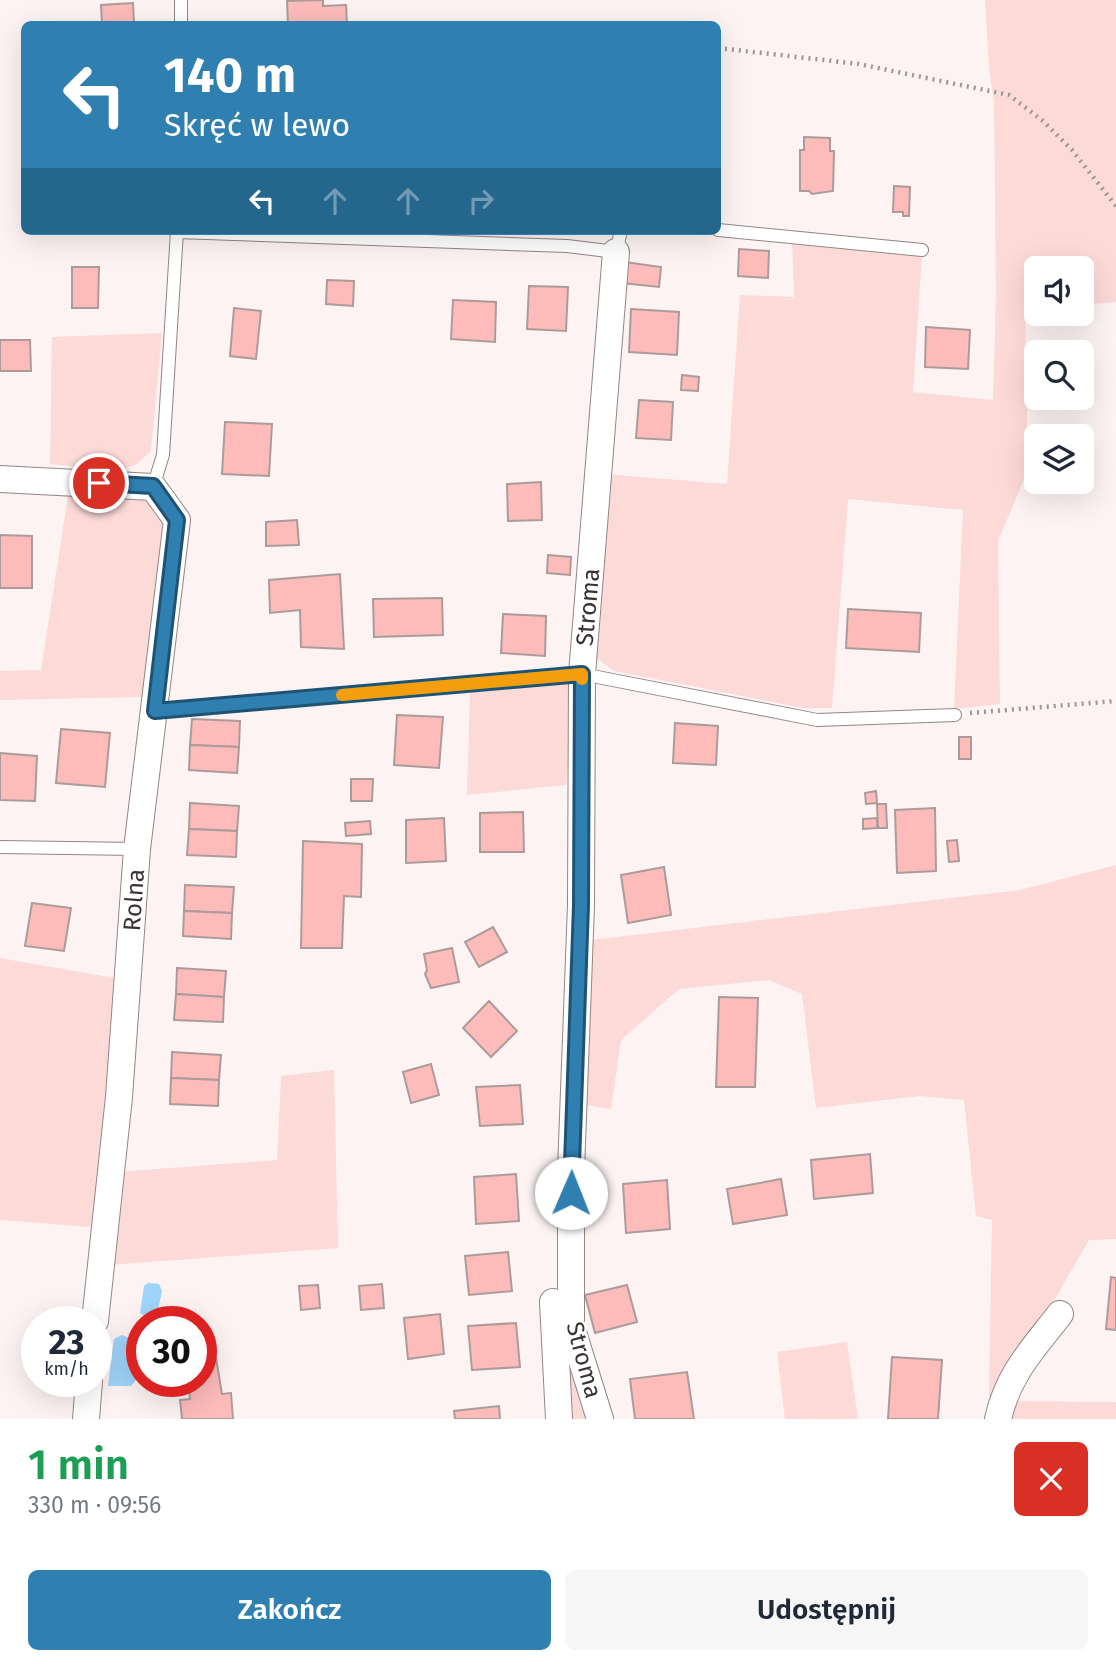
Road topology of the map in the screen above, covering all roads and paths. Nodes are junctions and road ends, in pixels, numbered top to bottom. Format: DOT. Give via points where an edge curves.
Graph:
graph roads {
  1 [pos="181,0"];
  2 [pos="181,21"];
  3 [pos="721,48"];
  4 [pos="1116,206"];
  5 [pos="721,230"];
  6 [pos="177,235"];
  7 [pos="281,235"];
  8 [pos="619,242"];
  9 [pos="922,250"];
  10 [pos="0,479"];
  11 [pos="153,486"];
  12 [pos="582,674"];
  13 [pos="1116,701"];
  14 [pos="155,711"];
  15 [pos="955,715"];
  16 [pos="0,847"];
  17 [pos="137,849"];
  18 [pos="555,1112"];
  19 [pos="563,1237"];
  20 [pos="97,1306"];
  21 [pos="1060,1314"];
  22 [pos="88,1397"];
  23 [pos="86,1419"];
  24 [pos="559,1419"];
  25 [pos="600,1419"];
  26 [pos="998,1419"];
  1 -- 2 [label="lane"];
  3 -- 4 [label="path" via="859,64 1009,95 1072,150"];
  5 -- 9 [label="lane"];
  6 -- 11 [label="lane" via="163,455"];
  7 -- 8 [label="lane" via="567,246"];
  8 -- 12 [label="street, Stroma"];
  10 -- 11 [label="street"];
  11 -- 14 [label="street, Rolna" via="177,520"];
  12 -- 14 [label="lane"];
  12 -- 15 [label="lane" via="817,720"];
  12 -- 19 [label="street, Stroma" via="581,905"];
  13 -- 15 [label="path"];
  14 -- 17 [label="street, Rolna"];
  16 -- 17 [label="lane"];
  17 -- 20 [label="street, Rolna" via="119,1097"];
  18 -- 19 [label="street"];
  19 -- 24 [label="street" via="553,1304"];
  19 -- 25 [label="street, Stroma" via="571,1326"];
  21 -- 26 [label="street" via="1021,1363 1003,1394"];
  22 -- 23 [label="street"];
}
